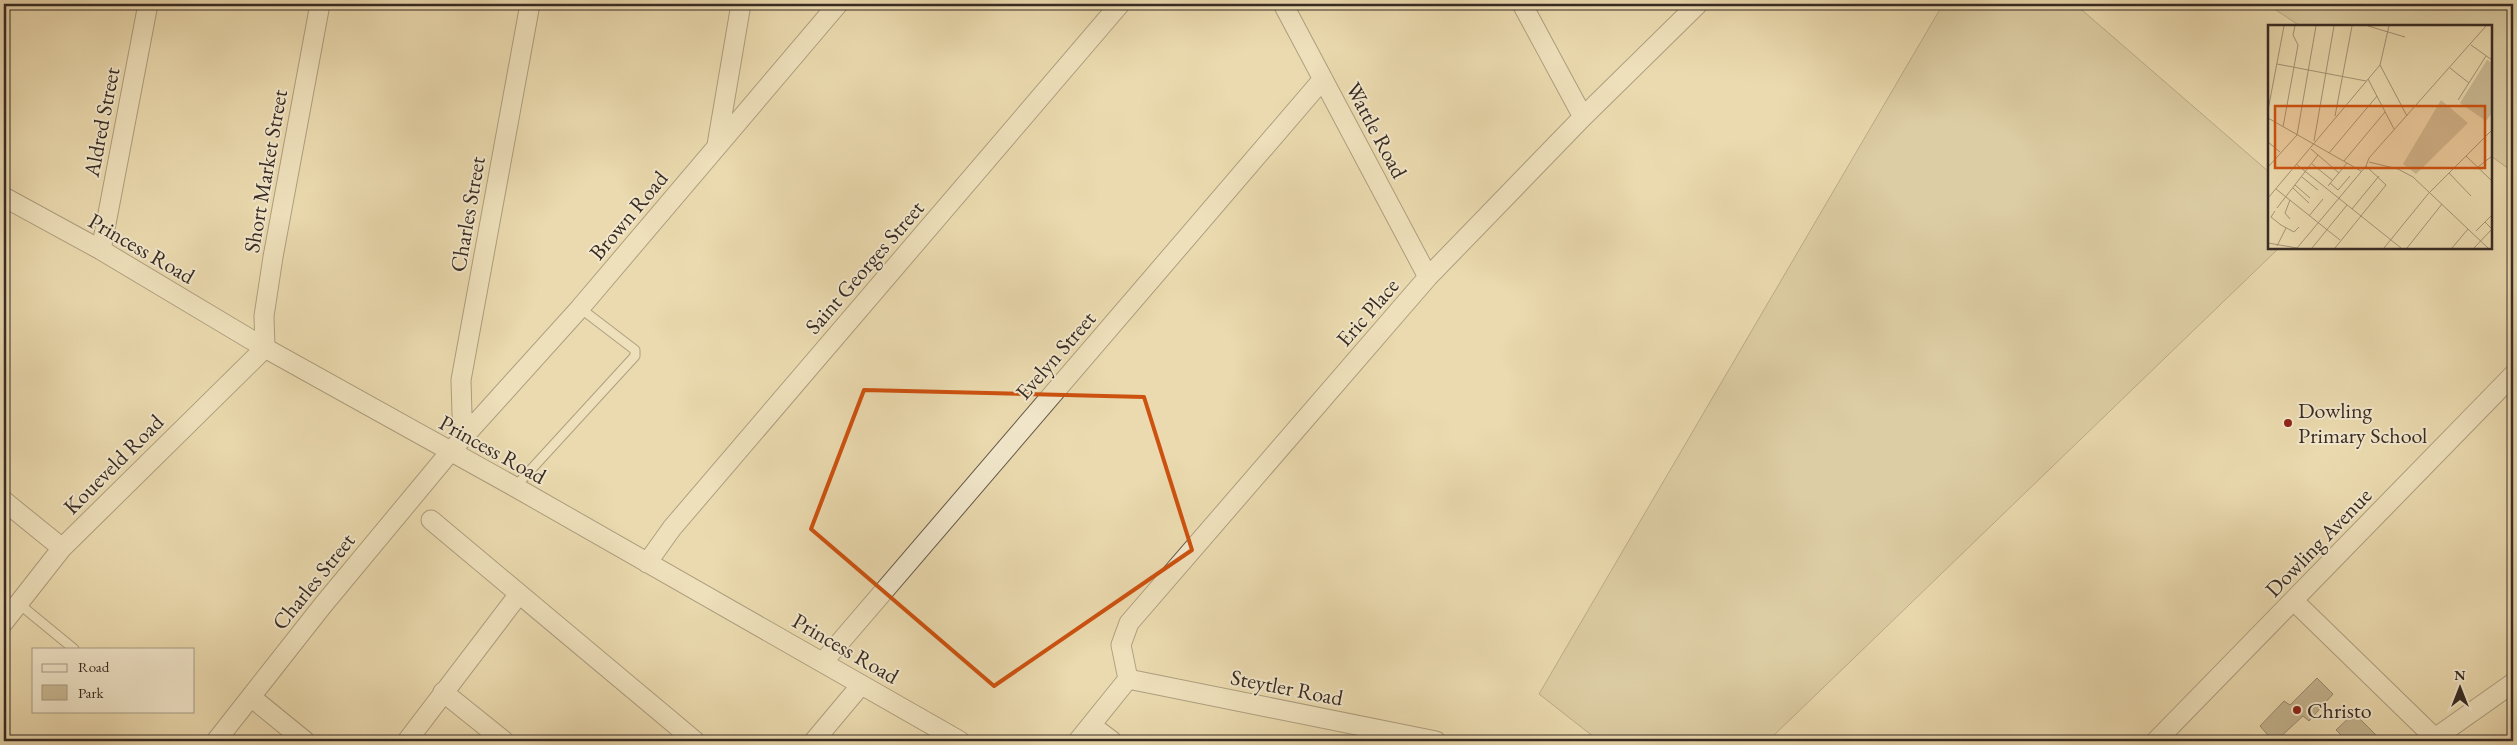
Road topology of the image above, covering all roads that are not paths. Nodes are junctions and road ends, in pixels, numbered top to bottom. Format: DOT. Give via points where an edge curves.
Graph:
graph roads {
  1 [pos="148,4"];
  2 [pos="320,4"];
  3 [pos="530,4"];
  4 [pos="741,4"];
  5 [pos="838,4"];
  6 [pos="1120,4"];
  7 [pos="1283,4"];
  8 [pos="1522,4"];
  9 [pos="1698,4"];
  10 [pos="1323,79"];
  11 [pos="1584,117"];
  12 [pos="716,148"];
  13 [pos="4,197"];
  14 [pos="101,250"];
  15 [pos="1428,278"];
  16 [pos="580,308"];
  17 [pos="265,348"];
  18 [pos="2513,375"];
  19 [pos="468,433"];
  20 [pos="450,452"];
  21 [pos="516,487"];
  22 [pos="4,501"];
  23 [pos="431,520"];
  24 [pos="62,548"];
  25 [pos="648,563"];
  26 [pos="519,594"];
  27 [pos="2294,601"];
  28 [pos="18,603"];
  29 [pos="4,622"];
  30 [pos="73,648"];
  31 [pos="823,662"];
  32 [pos="1128,679"];
  33 [pos="2513,684"];
  34 [pos="861,685"];
  35 [pos="443,692"];
  36 [pos="251,698"];
  37 [pos="1092,726"];
  38 [pos="2437,740"];
  39 [pos="216,741"];
  40 [pos="305,741"];
  41 [pos="407,741"];
  42 [pos="504,741"];
  43 [pos="695,741"];
  44 [pos="814,741"];
  45 [pos="960,741"];
  46 [pos="1078,741"];
  47 [pos="1112,741"];
  48 [pos="1436,741"];
  49 [pos="2156,741"];
  1 -- 14 [label="street, Aldred Street"];
  2 -- 17 [label="street, Short Market Street" via="273,257 264,316"];
  3 -- 19 [label="street, Charles Street" via="461,380 462,414"];
  4 -- 12 [label="street"];
  5 -- 12 [label="street, Brown Road"];
  6 -- 25 [label="street, Saint Georges Street" via="672,528"];
  7 -- 10 [label="street, Wattle Road"];
  8 -- 11 [label="street"];
  9 -- 11 [label="street, Eric Place"];
  10 -- 15 [label="street, Wattle Road"];
  10 -- 31 [label="street, Evelyn Street"];
  11 -- 15 [label="street, Eric Place"];
  12 -- 16 [label="street, Brown Road"];
  13 -- 14 [label="street, Princess Road"];
  14 -- 17 [label="street, Princess Road"];
  15 -- 32 [label="street, Eric Place" via="1129,623 1121,645"];
  16 -- 19 [label="street, Brown Road"];
  16 -- 21 [label="lane" via="635,350 635,356"];
  17 -- 20 [label="street, Princess Road"];
  17 -- 24 [label="street, Koueveld Road"];
  18 -- 27 [label="street, Dowling Avenue"];
  19 -- 20 [label="street, Brown Road"];
  20 -- 21 [label="street, Princess Road"];
  20 -- 36 [label="street, Charles Street"];
  21 -- 25 [label="street, Princess Road"];
  22 -- 24 [label="street"];
  23 -- 26 [label="street"];
  24 -- 28 [label="street, Koueveld Road"];
  25 -- 31 [label="street, Princess Road"];
  26 -- 35 [label="street"];
  26 -- 43 [label="street"];
  27 -- 38 [label="street"];
  27 -- 49 [label="street, Dowling Avenue"];
  28 -- 29 [label="street, Koueveld Road"];
  28 -- 30 [label="lane"];
  31 -- 34 [label="street, Princess Road"];
  32 -- 37 [label="street"];
  32 -- 48 [label="street, Steytler Road"];
  33 -- 38 [label="street"];
  34 -- 44 [label="street"];
  34 -- 45 [label="street, Princess Road"];
  35 -- 41 [label="street"];
  35 -- 42 [label="street"];
  36 -- 39 [label="street, Charles Street"];
  36 -- 40 [label="street"];
  37 -- 46 [label="street"];
  37 -- 47 [label="street"];
}
